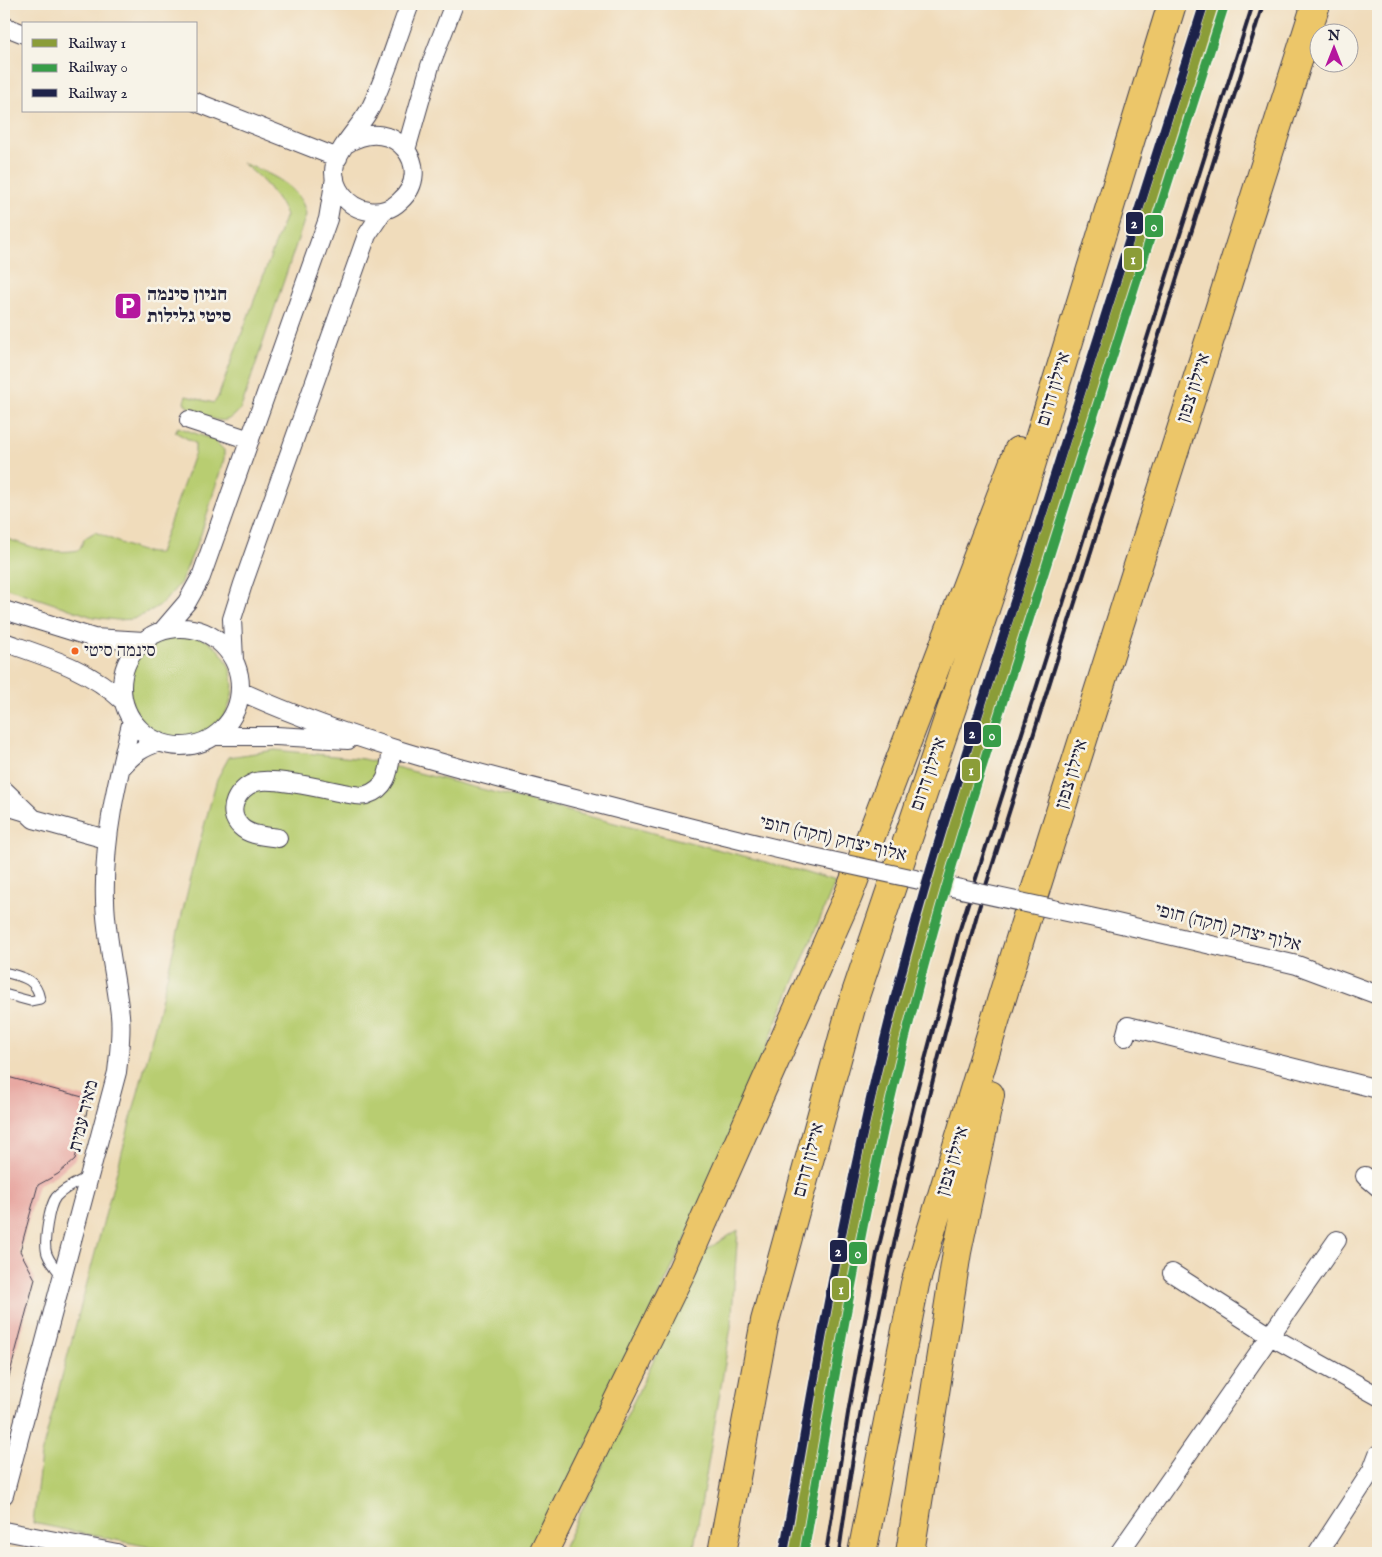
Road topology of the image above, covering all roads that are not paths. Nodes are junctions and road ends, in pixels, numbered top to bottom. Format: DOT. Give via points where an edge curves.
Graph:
graph roads {
  1 [pos="410,4"];
  2 [pos="454,4"];
  3 [pos="1172,4"];
  4 [pos="1316,4"];
  5 [pos="4,26"];
  6 [pos="22,33"];
  7 [pos="198,103"];
  8 [pos="348,143"];
  9 [pos="406,150"];
  10 [pos="338,158"];
  11 [pos="335,178"];
  12 [pos="383,211"];
  13 [pos="1101,232"];
  14 [pos="189,420"];
  15 [pos="250,440"];
  16 [pos="4,610"];
  17 [pos="163,630"];
  18 [pos="144,641"];
  19 [pos="4,642"];
  20 [pos="234,660"];
  21 [pos="240,691"];
  22 [pos="123,701"];
  23 [pos="132,720"];
  24 [pos="214,736"];
  25 [pos="366,741"];
  26 [pos="160,742"];
  27 [pos="392,749"];
  28 [pos="119,770"];
  29 [pos="4,790"];
  30 [pos="4,810"];
  31 [pos="34,819"];
  32 [pos="278,838"];
  33 [pos="106,839"];
  34 [pos="1023,929"];
  35 [pos="4,972"];
  36 [pos="4,994"];
  37 [pos="1378,995"];
  38 [pos="1125,1037"];
  39 [pos="1378,1089"];
  40 [pos="91,1174"];
  41 [pos="1337,1240"];
  42 [pos="1172,1273"];
  43 [pos="64,1277"];
  44 [pos="1272,1337"];
  45 [pos="1378,1396"];
  46 [pos="1378,1454"];
  47 [pos="9,1468"];
  48 [pos="4,1495"];
  49 [pos="4,1531"];
  50 [pos="117,1553"];
  51 [pos="543,1553"];
  52 [pos="722,1553"];
  53 [pos="862,1553"];
  54 [pos="910,1553"];
  55 [pos="1119,1553"];
  56 [pos="1318,1553"];
  1 -- 8 [label="street" via="371,108"];
  2 -- 9 [label="street" via="430,66"];
  3 -- 13 [label="highway, איילון דרום"];
  4 -- 34 [label="highway, איילון צפון"];
  5 -- 6 [label="street"];
  7 -- 10 [label="street"];
  8 -- 9 [label="street" via="359,136 379,134 397,140"];
  8 -- 10 [label="street"];
  9 -- 12 [label="street" via="413,171 412,183 401,201"];
  10 -- 11 [label="street"];
  11 -- 12 [label="street" via="346,200 363,210"];
  11 -- 15 [label="street" via="328,219"];
  12 -- 20 [label="street" via="367,235 243,584 232,619"];
  13 -- 51 [label="highway" via="848,896 682,1270"];
  13 -- 52 [label="highway, איילון דרום" via="1007,544 851,1008 765,1321"];
  14 -- 15 [label="street"];
  15 -- 17 [label="street" via="201,577 187,602"];
  16 -- 18 [label="street" via="94,638"];
  17 -- 18 [label="street"];
  17 -- 20 [label="street" via="196,629 224,646"];
  18 -- 22 [label="street" via="127,662 121,687"];
  19 -- 22 [label="street" via="68,664 104,684"];
  20 -- 21 [label="street"];
  21 -- 24 [label="street" via="232,716"];
  21 -- 25 [label="street, אלוף יצחק (חקה) חופי"];
  22 -- 23 [label="street"];
  23 -- 26 [label="street" via="149,737"];
  23 -- 28 [label="street, מאיר עמית"];
  24 -- 25 [label="street, אלוף יצחק (חקה) חופי"];
  24 -- 26 [label="street" via="185,746"];
  25 -- 27 [label="street, אלוף יצחק (חקה) חופי"];
  26 -- 28 [label="street" via="130,756"];
  27 -- 32 [label="street" via="387,780 378,790 364,796 276,781 259,781 244,787 235,800 234,815 241,827 253,834"];
  27 -- 37 [label="street, אלוף יצחק (חקה) חופי, bridge" via="450,767 795,853 1297,965"];
  28 -- 33 [label="street, מאיר עמית"];
  29 -- 31 [label="street"];
  30 -- 31 [label="lane"];
  31 -- 33 [label="street"];
  33 -- 40 [label="street, מאיר עמית" via="106,919 121,1042 115,1081"];
  34 -- 53 [label="highway, איילון צפון" via="915,1284"];
  34 -- 54 [label="highway" via="957,1252"];
  35 -- 36 [label="lane" via="31,980 40,999 30,1001"];
  38 -- 39 [label="street" via="1128,1026"];
  40 -- 43 [label="street, מאיר עמית"];
  40 -- 43 [label="lane" via="63,1191 52,1206 45,1245 52,1263"];
  41 -- 44 [label="street"];
  42 -- 44 [label="street"];
  43 -- 47 [label="street, מאיר עמית"];
  44 -- 45 [label="street"];
  44 -- 55 [label="street"];
  46 -- 56 [label="street" via="1372,1470"];
  47 -- 48 [label="street, מאיר עמית"];
  49 -- 50 [label="street"];
}
